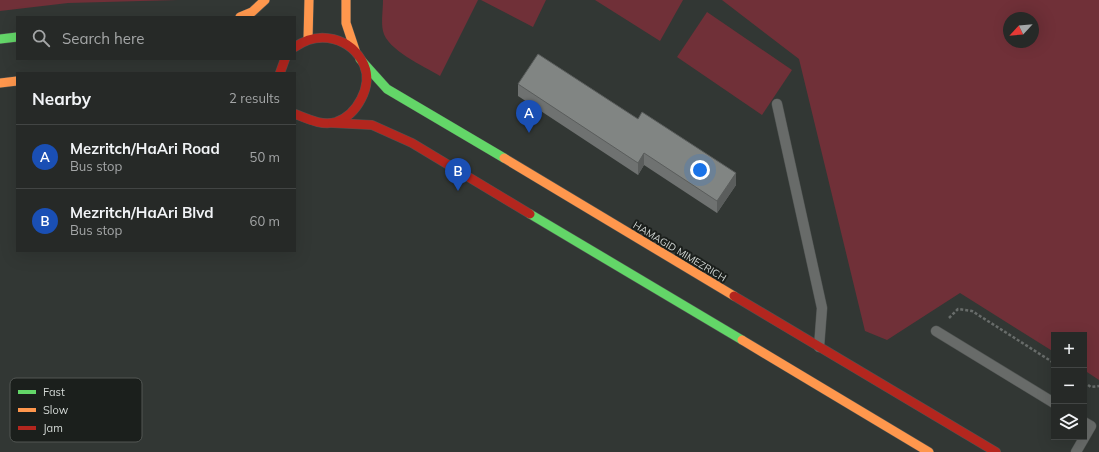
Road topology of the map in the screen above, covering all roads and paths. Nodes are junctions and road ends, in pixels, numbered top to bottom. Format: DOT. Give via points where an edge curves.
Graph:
graph roads {
  1 [pos="264,0"];
  2 [pos="309,0"];
  3 [pos="346,0"];
  4 [pos="242,16"];
  5 [pos="16,37"];
  6 [pos="0,39"];
  7 [pos="308,39"];
  8 [pos="296,46"];
  9 [pos="354,50"];
  10 [pos="360,59"];
  11 [pos="284,60"];
  12 [pos="280,72"];
  13 [pos="16,81"];
  14 [pos="0,83"];
  15 [pos="777,104"];
  16 [pos="296,115"];
  17 [pos="333,123"];
  18 [pos="936,331"];
  19 [pos="819,347"];
  20 [pos="1051,361"];
  21 [pos="1087,384"];
  22 [pos="1099,386"];
  23 [pos="1051,401"];
  24 [pos="1087,424"];
  25 [pos="1087,433"];
  26 [pos="1083,440"];
  27 [pos="929,452"];
  28 [pos="996,452"];
  29 [pos="1076,452"];
  1 -- 4 [label="street" via="252,12"];
  2 -- 7 [label="street"];
  3 -- 9 [label="street" via="346,23"];
  5 -- 6 [label="street"];
  7 -- 8 [label="street"];
  7 -- 9 [label="street" via="332,38 344,42"];
  9 -- 10 [label="street"];
  10 -- 17 [label="street" via="366,71 367,85 363,98 356,110 346,118"];
  10 -- 19 [label="street, HAMAGID MIMEZRICH" via="387,89"];
  11 -- 12 [label="street"];
  13 -- 14 [label="street"];
  15 -- 19 [label="lane" via="822,308"];
  16 -- 17 [label="street" via="306,121 319,124"];
  17 -- 27 [label="street" via="372,125 412,144"];
  18 -- 20 [label="path" via="958,309 972,311"];
  18 -- 23 [label="lane"];
  19 -- 28 [label="street, HAMAGID MIMEZRICH"];
  21 -- 22 [label="path" via="1091,387"];
  24 -- 25 [label="lane" via="1091,426"];
  26 -- 29 [label="lane"];
}
